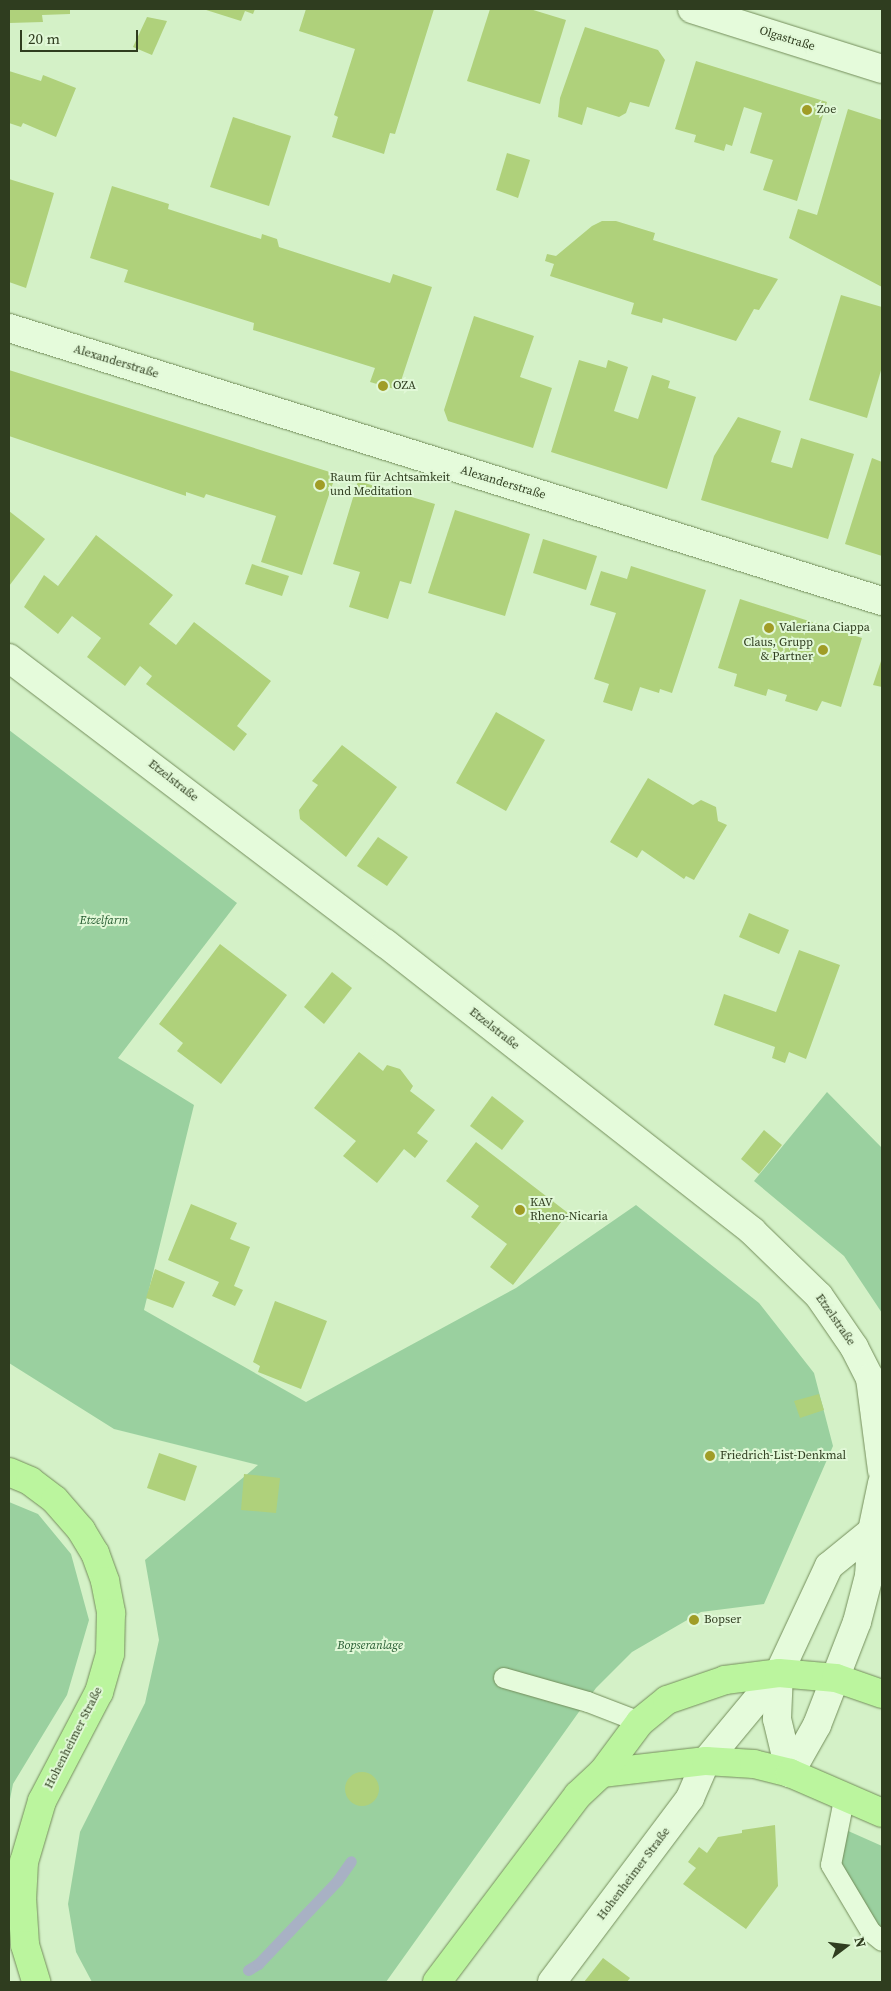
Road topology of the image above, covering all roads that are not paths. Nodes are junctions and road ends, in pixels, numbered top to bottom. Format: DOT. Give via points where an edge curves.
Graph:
graph roads {
  1 [pos="692,9"];
  2 [pos="882,69"];
  3 [pos="9,328"];
  4 [pos="882,601"];
  5 [pos="9,658"];
  6 [pos="882,1470"];
  7 [pos="9,1472"];
  8 [pos="882,1483"];
  9 [pos="877,1531"];
  10 [pos="779,1672"];
  11 [pos="504,1678"];
  12 [pos="836,1678"];
  13 [pos="882,1694"];
  14 [pos="640,1722"];
  15 [pos="706,1761"];
  16 [pos="602,1772"];
  17 [pos="790,1773"];
  18 [pos="845,1795"];
  19 [pos="882,1812"];
  20 [pos="882,1941"];
  21 [pos="36,1982"];
  22 [pos="437,1982"];
  23 [pos="552,1982"];
  1 -- 2 [label="street, Olgastraße"];
  3 -- 4 [label="street, Alexanderstraße"];
  5 -- 6 [label="street, Etzelstraße" via="385,943 752,1231 819,1296 854,1347 870,1378"];
  7 -- 21 [label="main road, Hohenheimer Straße" via="30,1481 55,1500 82,1530 105,1581 111,1613 110,1654 99,1692 42,1801 24,1862 25,1945"];
  8 -- 9 [label="street"];
  9 -- 10 [label="street" via="829,1566"];
  9 -- 12 [label="street" via="857,1622"];
  10 -- 12 [label="main road"];
  10 -- 14 [label="main road" via="698,1688 667,1700"];
  10 -- 15 [label="street, Hohenheimer Straße"];
  10 -- 17 [label="street" via="777,1719"];
  11 -- 14 [label="lane" via="588,1702"];
  12 -- 13 [label="main road"];
  12 -- 17 [label="street" via="817,1725"];
  14 -- 16 [label="main road"];
  15 -- 16 [label="main road"];
  15 -- 17 [label="main road" via="754,1764"];
  15 -- 23 [label="street, Hohenheimer Straße" via="690,1798"];
  16 -- 22 [label="main road" via="578,1795 542,1840"];
  17 -- 18 [label="main road"];
  18 -- 19 [label="main road"];
  18 -- 20 [label="lane" via="831,1865 871,1932"];
}
